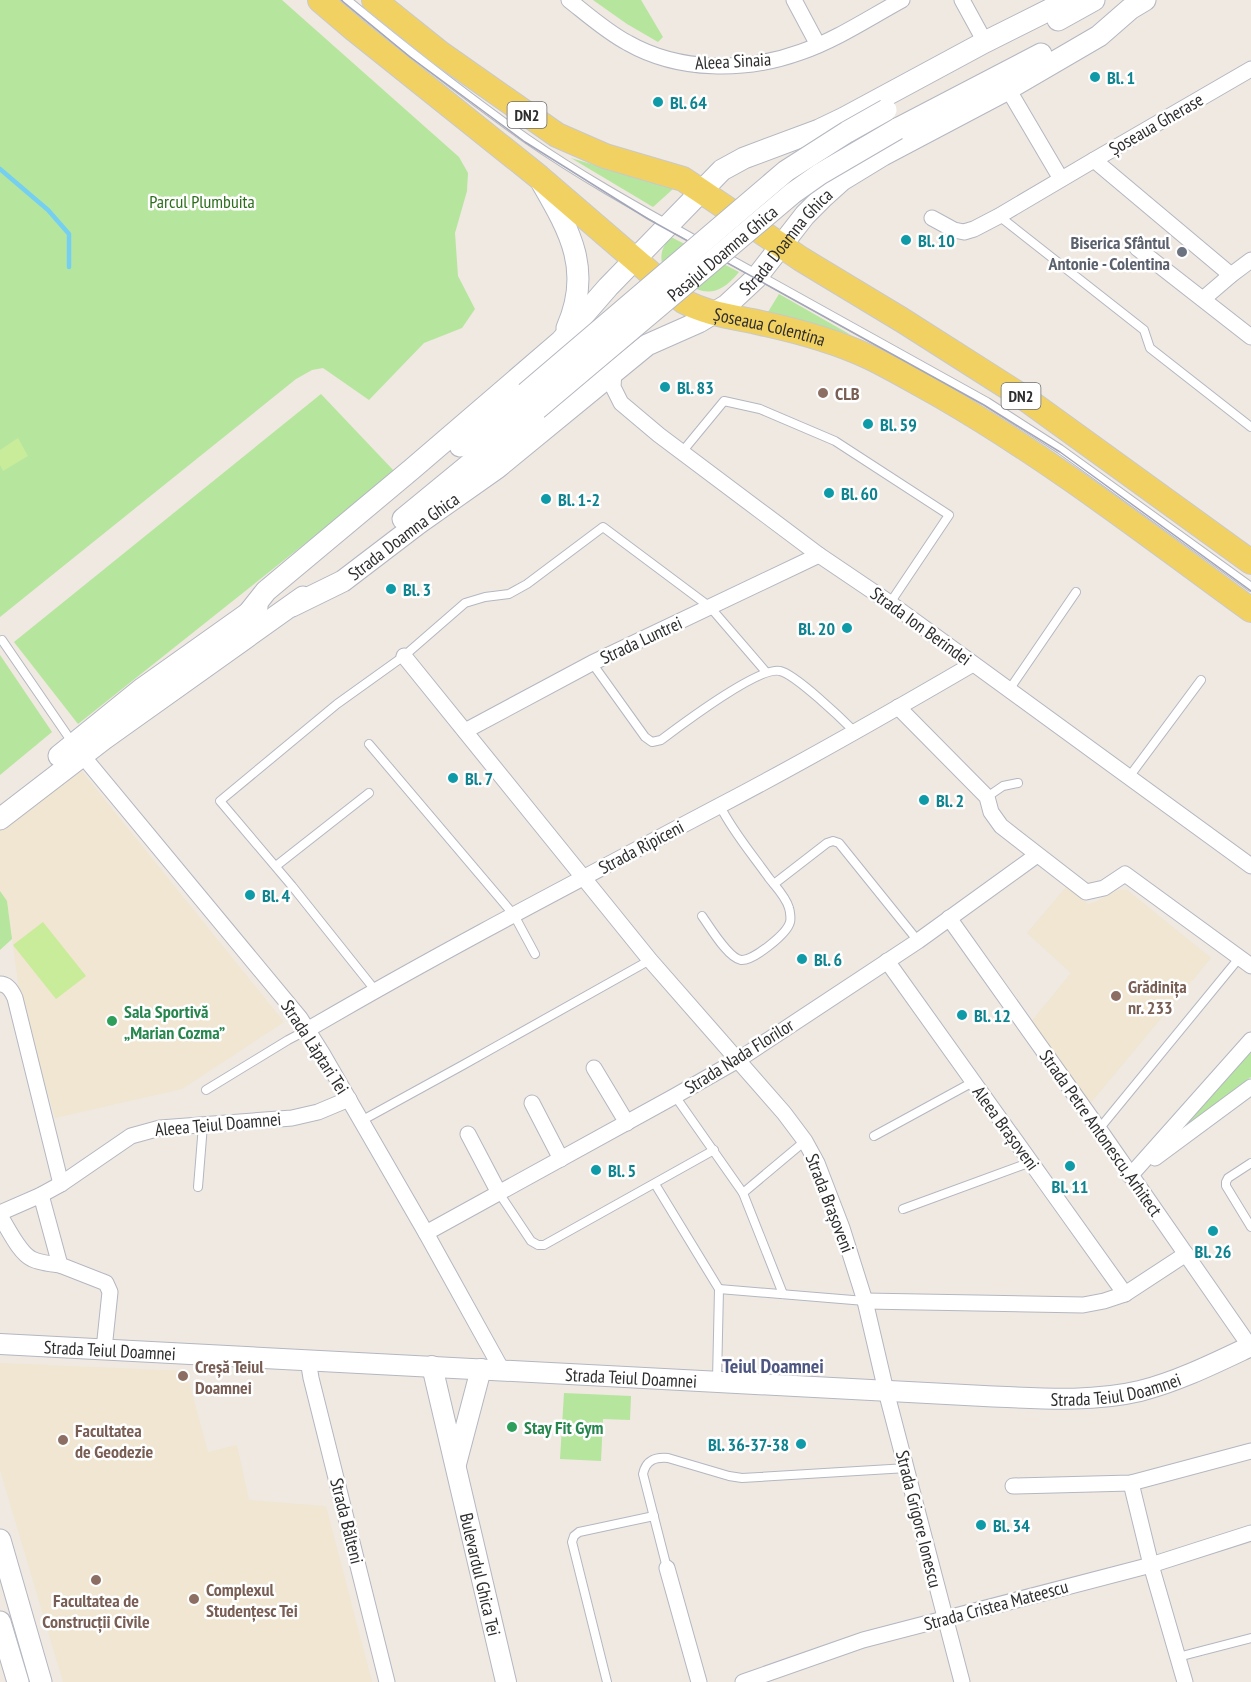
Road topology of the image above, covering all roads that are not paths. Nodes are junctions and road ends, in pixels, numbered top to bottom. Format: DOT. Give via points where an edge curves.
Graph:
graph roads {
  1 [pos="320,0"];
  2 [pos="347,0"];
  3 [pos="374,0"];
  4 [pos="569,0"];
  5 [pos="794,0"];
  6 [pos="902,0"];
  7 [pos="962,0"];
  8 [pos="1069,0"];
  9 [pos="1094,0"];
  10 [pos="1138,4"];
  11 [pos="985,42"];
  12 [pos="818,45"];
  13 [pos="1251,69"];
  14 [pos="1008,89"];
  15 [pos="883,117"];
  16 [pos="891,150"];
  17 [pos="1094,160"];
  18 [pos="539,177"];
  19 [pos="1061,179"];
  20 [pos="701,191"];
  21 [pos="999,216"];
  22 [pos="932,218"];
  23 [pos="669,225"];
  24 [pos="781,246"];
  25 [pos="1137,248"];
  26 [pos="634,260"];
  27 [pos="1251,260"];
  28 [pos="758,275"];
  29 [pos="1231,275"];
  30 [pos="1203,299"];
  31 [pos="716,313"];
  32 [pos="1251,337"];
  33 [pos="561,341"];
  34 [pos="543,356"];
  35 [pos="614,372"];
  36 [pos="579,401"];
  37 [pos="1251,427"];
  38 [pos="682,452"];
  39 [pos="1153,516"];
  40 [pos="1125,518"];
  41 [pos="347,550"];
  42 [pos="819,555"];
  43 [pos="1251,562"];
  44 [pos="1251,587"];
  45 [pos="1076,592"];
  46 [pos="890,603"];
  47 [pos="292,606"];
  48 [pos="710,607"];
  49 [pos="1251,610"];
  50 [pos="247,615"];
  51 [pos="2,640"];
  52 [pos="404,656"];
  53 [pos="592,663"];
  54 [pos="973,664"];
  55 [pos="766,672"];
  56 [pos="1201,680"];
  57 [pos="1009,690"];
  58 [pos="898,707"];
  59 [pos="465,731"];
  60 [pos="855,732"];
  61 [pos="369,744"];
  62 [pos="77,750"];
  63 [pos="1129,777"];
  64 [pos="1018,783"];
  65 [pos="369,793"];
  66 [pos="987,796"];
  67 [pos="0,803"];
  68 [pos="720,806"];
  69 [pos="0,819"];
  70 [pos="1037,855"];
  71 [pos="276,866"];
  72 [pos="1251,866"];
  73 [pos="582,878"];
  74 [pos="774,884"];
  75 [pos="514,915"];
  76 [pos="702,916"];
  77 [pos="949,918"];
  78 [pos="918,941"];
  79 [pos="535,954"];
  80 [pos="650,960"];
  81 [pos="887,961"];
  82 [pos="1245,962"];
  83 [pos="0,984"];
  84 [pos="375,990"];
  85 [pos="308,1030"];
  86 [pos="1251,1040"];
  87 [pos="738,1059"];
  88 [pos="594,1068"];
  89 [pos="973,1082"];
  90 [pos="1251,1087"];
  91 [pos="206,1090"];
  92 [pos="675,1096"];
  93 [pos="349,1099"];
  94 [pos="532,1103"];
  95 [pos="361,1121"];
  96 [pos="627,1123"];
  97 [pos="204,1125"];
  98 [pos="1099,1129"];
  99 [pos="468,1134"];
  100 [pos="874,1136"];
  101 [pos="805,1141"];
  102 [pos="714,1150"];
  103 [pos="561,1159"];
  104 [pos="1030,1162"];
  105 [pos="1251,1162"];
  106 [pos="1130,1176"];
  107 [pos="61,1184"];
  108 [pos="655,1184"];
  109 [pos="198,1187"];
  110 [pos="499,1193"];
  111 [pos="743,1193"];
  112 [pos="41,1195"];
  113 [pos="903,1209"];
  114 [pos="0,1215"];
  115 [pos="1251,1227"];
  116 [pos="426,1233"];
  117 [pos="1186,1254"];
  118 [pos="60,1265"];
  119 [pos="719,1289"];
  120 [pos="783,1294"];
  121 [pos="1125,1294"];
  122 [pos="865,1301"];
  123 [pos="0,1344"];
  124 [pos="1251,1347"];
  125 [pos="104,1349"];
  126 [pos="308,1360"];
  127 [pos="432,1366"];
  128 [pos="481,1369"];
  129 [pos="502,1370"];
  130 [pos="717,1382"];
  131 [pos="886,1391"];
  132 [pos="1251,1451"];
  133 [pos="456,1467"];
  134 [pos="907,1468"];
  135 [pos="1131,1483"];
  136 [pos="1013,1486"];
  137 [pos="654,1516"];
  138 [pos="1251,1533"];
  139 [pos="0,1540"];
  140 [pos="1151,1565"];
  141 [pos="667,1568"];
  142 [pos="944,1618"];
  143 [pos="0,1622"];
  144 [pos="1251,1638"];
  145 [pos="1178,1657"];
  146 [pos="18,1682"];
  147 [pos="41,1682"];
  148 [pos="387,1682"];
  149 [pos="506,1682"];
  150 [pos="607,1682"];
  151 [pos="699,1682"];
  152 [pos="743,1682"];
  153 [pos="962,1682"];
  154 [pos="1185,1682"];
  1 -- 18 [label="main road, Șoseaua Colentina / DN2"];
  2 -- 23 [label="lane" via="412,54 528,139"];
  3 -- 20 [label="main road, DN2" via="440,53 557,135 605,156 683,179"];
  4 -- 12 [label="street, Aleea Sinaia" via="627,43 685,64 767,61"];
  5 -- 12 [label="street"];
  6 -- 12 [label="street, Aleea Sinaia"];
  7 -- 11 [label="street"];
  8 -- 11 [label="main road, Strada Doamna Ghica"];
  9 -- 15 [label="main road, Pasajul Doamna Ghica"];
  10 -- 14 [label="main road, Strada Doamna Ghica" via="1099,36"];
  10 -- 15 [label="main road, Pasajul Doamna Ghica"];
  11 -- 15 [label="main road, Strada Doamna Ghica"];
  13 -- 17 [label="street, Șoseaua Gherase"];
  14 -- 16 [label="main road, Strada Doamna Ghica"];
  14 -- 19 [label="street"];
  15 -- 16 [label="lane"];
  15 -- 20 [label="main road, Strada Doamna Ghica" via="819,130 731,164"];
  15 -- 41 [label="main road, Pasajul Doamna Ghica, bridge" via="820,174"];
  16 -- 24 [label="main road, Strada Doamna Ghica" via="842,180 805,215"];
  17 -- 19 [label="street, Șoseaua Gherase"];
  17 -- 29 [label="street"];
  18 -- 26 [label="main road, Șoseaua Colentina / DN2"];
  18 -- 33 [label="main road" via="571,238 579,274 574,309"];
  19 -- 21 [label="street, Șoseaua Gherase"];
  20 -- 23 [label="main road, Strada Doamna Ghica"];
  20 -- 24 [label="main road, DN2"];
  21 -- 22 [label="street, Șoseaua Gherase" via="964,232"];
  21 -- 37 [label="lane" via="1144,330 1150,348"];
  23 -- 26 [label="main road, Strada Doamna Ghica"];
  23 -- 28 [label="lane"];
  24 -- 28 [label="main road, Strada Doamna Ghica"];
  24 -- 43 [label="main road, DN2" via="1023,397"];
  25 -- 30 [label="street"];
  26 -- 31 [label="main road, Șoseaua Colentina / DN2" via="682,301"];
  26 -- 33 [label="main road, Strada Doamna Ghica"];
  27 -- 29 [label="street"];
  28 -- 31 [label="main road, Strada Doamna Ghica"];
  28 -- 39 [label="lane" via="987,402"];
  29 -- 30 [label="street"];
  30 -- 32 [label="street"];
  31 -- 35 [label="main road, Strada Doamna Ghica" via="652,342"];
  31 -- 40 [label="main road, Șoseaua Colentina / DN2" via="823,339 869,357 1001,432"];
  33 -- 34 [label="main road, Strada Doamna Ghica"];
  34 -- 36 [label="lane"];
  34 -- 50 [label="main road, Strada Doamna Ghica" via="266,591"];
  35 -- 36 [label="main road, Strada Doamna Ghica"];
  35 -- 38 [label="street, Strada Ion Berindei" via="613,387 621,403"];
  36 -- 47 [label="main road, Strada Doamna Ghica" via="497,468 344,581"];
  38 -- 42 [label="street, Strada Ion Berindei"];
  38 -- 46 [label="lane" via="724,401 760,409 835,441 949,515"];
  39 -- 40 [label="lane"];
  39 -- 44 [label="lane"];
  40 -- 49 [label="main road, Șoseaua Colentina / DN2"];
  41 -- 47 [label="main road, Strada Doamna Ghica"];
  41 -- 50 [label="main road, Strada Doamna Ghica" via="300,576"];
  42 -- 46 [label="street, Strada Ion Berindei"];
  42 -- 48 [label="street, Strada Luntrei"];
  45 -- 57 [label="lane"];
  46 -- 54 [label="street, Strada Ion Berindei"];
  47 -- 62 [label="main road, Strada Doamna Ghica"];
  48 -- 52 [label="lane" via="603,527 527,584 508,594 465,603"];
  48 -- 53 [label="street, Strada Luntrei"];
  48 -- 55 [label="lane"];
  50 -- 62 [label="main road, Strada Doamna Ghica" via="143,688"];
  51 -- 62 [label="lane"];
  52 -- 59 [label="street"];
  52 -- 71 [label="lane" via="337,704 220,801"];
  53 -- 55 [label="lane" via="652,742 661,740 723,696"];
  53 -- 59 [label="street, Strada Luntrei"];
  54 -- 57 [label="street, Strada Ion Berindei"];
  54 -- 58 [label="street, Strada Ripiceni"];
  55 -- 60 [label="lane" via="779,670 790,675"];
  56 -- 63 [label="lane"];
  57 -- 63 [label="street, Strada Ion Berindei"];
  58 -- 60 [label="street, Strada Ripiceni"];
  58 -- 66 [label="street"];
  59 -- 73 [label="street"];
  60 -- 68 [label="street, Strada Ripiceni"];
  61 -- 75 [label="lane"];
  62 -- 67 [label="main road, Strada Doamna Ghica"];
  62 -- 69 [label="main road, Strada Doamna Ghica"];
  62 -- 85 [label="street, Strada Lăptari Tei"];
  63 -- 72 [label="street, Strada Ion Berindei"];
  64 -- 66 [label="lane" via="1003,786"];
  65 -- 71 [label="lane"];
  66 -- 70 [label="street" via="991,812 1001,826"];
  68 -- 73 [label="street, Strada Ripiceni"];
  68 -- 74 [label="lane"];
  70 -- 77 [label="street, Strada Nada Florilor"];
  70 -- 82 [label="street" via="1086,892 1104,888 1125,874"];
  71 -- 84 [label="lane"];
  73 -- 75 [label="street, Strada Ripiceni"];
  73 -- 80 [label="street, Strada Brașoveni"];
  74 -- 76 [label="lane" via="789,909 790,922 784,933 749,959 739,960 728,952"];
  74 -- 78 [label="lane" via="827,843 839,843"];
  75 -- 79 [label="lane"];
  75 -- 84 [label="street, Strada Ripiceni"];
  77 -- 78 [label="street, Strada Nada Florilor"];
  77 -- 98 [label="street, Strada Petre Antonescu, Arhitect"];
  78 -- 81 [label="street, Strada Nada Florilor"];
  80 -- 87 [label="street, Strada Brașoveni"];
  80 -- 95 [label="lane"];
  81 -- 87 [label="street, Strada Nada Florilor"];
  81 -- 89 [label="street, Aleea Brașoveni"];
  82 -- 98 [label="lane"];
  83 -- 107 [label="street" via="11,989 15,998"];
  84 -- 85 [label="street, Strada Ripiceni"];
  85 -- 91 [label="lane"];
  85 -- 93 [label="street, Strada Lăptari Tei"];
  86 -- 106 [label="street"];
  87 -- 92 [label="street, Strada Nada Florilor"];
  87 -- 101 [label="street, Strada Brașoveni"];
  88 -- 96 [label="street"];
  89 -- 100 [label="lane"];
  89 -- 104 [label="street, Aleea Brașoveni"];
  90 -- 106 [label="street"];
  92 -- 96 [label="street, Strada Nada Florilor"];
  92 -- 102 [label="lane"];
  93 -- 95 [label="street, Strada Lăptari Tei"];
  93 -- 97 [label="street, Aleea Teiul Doamnei" via="318,1115"];
  94 -- 103 [label="street"];
  95 -- 116 [label="street, Strada Lăptari Tei"];
  96 -- 103 [label="street, Strada Nada Florilor"];
  97 -- 107 [label="street, Aleea Teiul Doamnei" via="140,1132"];
  97 -- 109 [label="lane"];
  98 -- 106 [label="street, Strada Petre Antonescu, Arhitect"];
  99 -- 110 [label="street"];
  101 -- 111 [label="lane"];
  101 -- 122 [label="street, Strada Brașoveni" via="818,1163"];
  102 -- 108 [label="lane"];
  102 -- 111 [label="lane"];
  103 -- 110 [label="street, Strada Nada Florilor"];
  104 -- 113 [label="lane"];
  104 -- 121 [label="street, Aleea Brașoveni"];
  105 -- 115 [label="lane" via="1226,1182"];
  106 -- 117 [label="street, Strada Petre Antonescu, Arhitect"];
  107 -- 112 [label="street, Aleea Teiul Doamnei"];
  108 -- 110 [label="lane" via="544,1245 531,1241"];
  108 -- 119 [label="lane"];
  110 -- 116 [label="street, Strada Nada Florilor"];
  111 -- 120 [label="lane"];
  112 -- 114 [label="street, Aleea Teiul Doamnei"];
  112 -- 118 [label="street"];
  114 -- 118 [label="street" via="24,1254"];
  116 -- 129 [label="street, Strada Lăptari Tei"];
  117 -- 121 [label="street"];
  117 -- 124 [label="street, Strada Petre Antonescu, Arhitect"];
  118 -- 125 [label="street" via="109,1287"];
  119 -- 120 [label="lane"];
  119 -- 130 [label="lane"];
  120 -- 122 [label="lane"];
  121 -- 122 [label="street" via="1083,1305"];
  122 -- 131 [label="street, Strada Brașoveni"];
  123 -- 125 [label="street, Strada Teiul Doamnei"];
  124 -- 131 [label="street, Strada Teiul Doamnei" via="1165,1384 1111,1395 1057,1398"];
  125 -- 126 [label="street, Strada Teiul Doamnei"];
  126 -- 127 [label="street, Strada Teiul Doamnei"];
  126 -- 148 [label="street, Strada Bălteni"];
  127 -- 128 [label="street, Strada Teiul Doamnei"];
  127 -- 133 [label="street, Bulevardul Ghica Tei"];
  128 -- 129 [label="street, Strada Teiul Doamnei"];
  128 -- 133 [label="street, Bulevardul Ghica Tei"];
  129 -- 130 [label="street, Strada Teiul Doamnei"];
  130 -- 131 [label="street, Strada Teiul Doamnei"];
  131 -- 134 [label="street, Strada Grigore Ionescu"];
  132 -- 135 [label="street"];
  133 -- 149 [label="street, Bulevardul Ghica Tei"];
  134 -- 137 [label="lane" via="742,1478 658,1457 649,1461 643,1474"];
  134 -- 142 [label="street, Strada Grigore Ionescu"];
  135 -- 136 [label="street"];
  135 -- 140 [label="street"];
  137 -- 141 [label="lane"];
  137 -- 150 [label="lane" via="579,1532 572,1542"];
  138 -- 140 [label="street, Strada Cristea Mateescu"];
  139 -- 147 [label="main road"];
  140 -- 142 [label="street, Strada Cristea Mateescu"];
  140 -- 145 [label="street"];
  141 -- 151 [label="street"];
  142 -- 152 [label="street, Strada Cristea Mateescu" via="863,1640"];
  142 -- 153 [label="street, Strada Grigore Ionescu"];
  143 -- 146 [label="main road"];
  144 -- 145 [label="lane"];
  145 -- 154 [label="street"];
}
